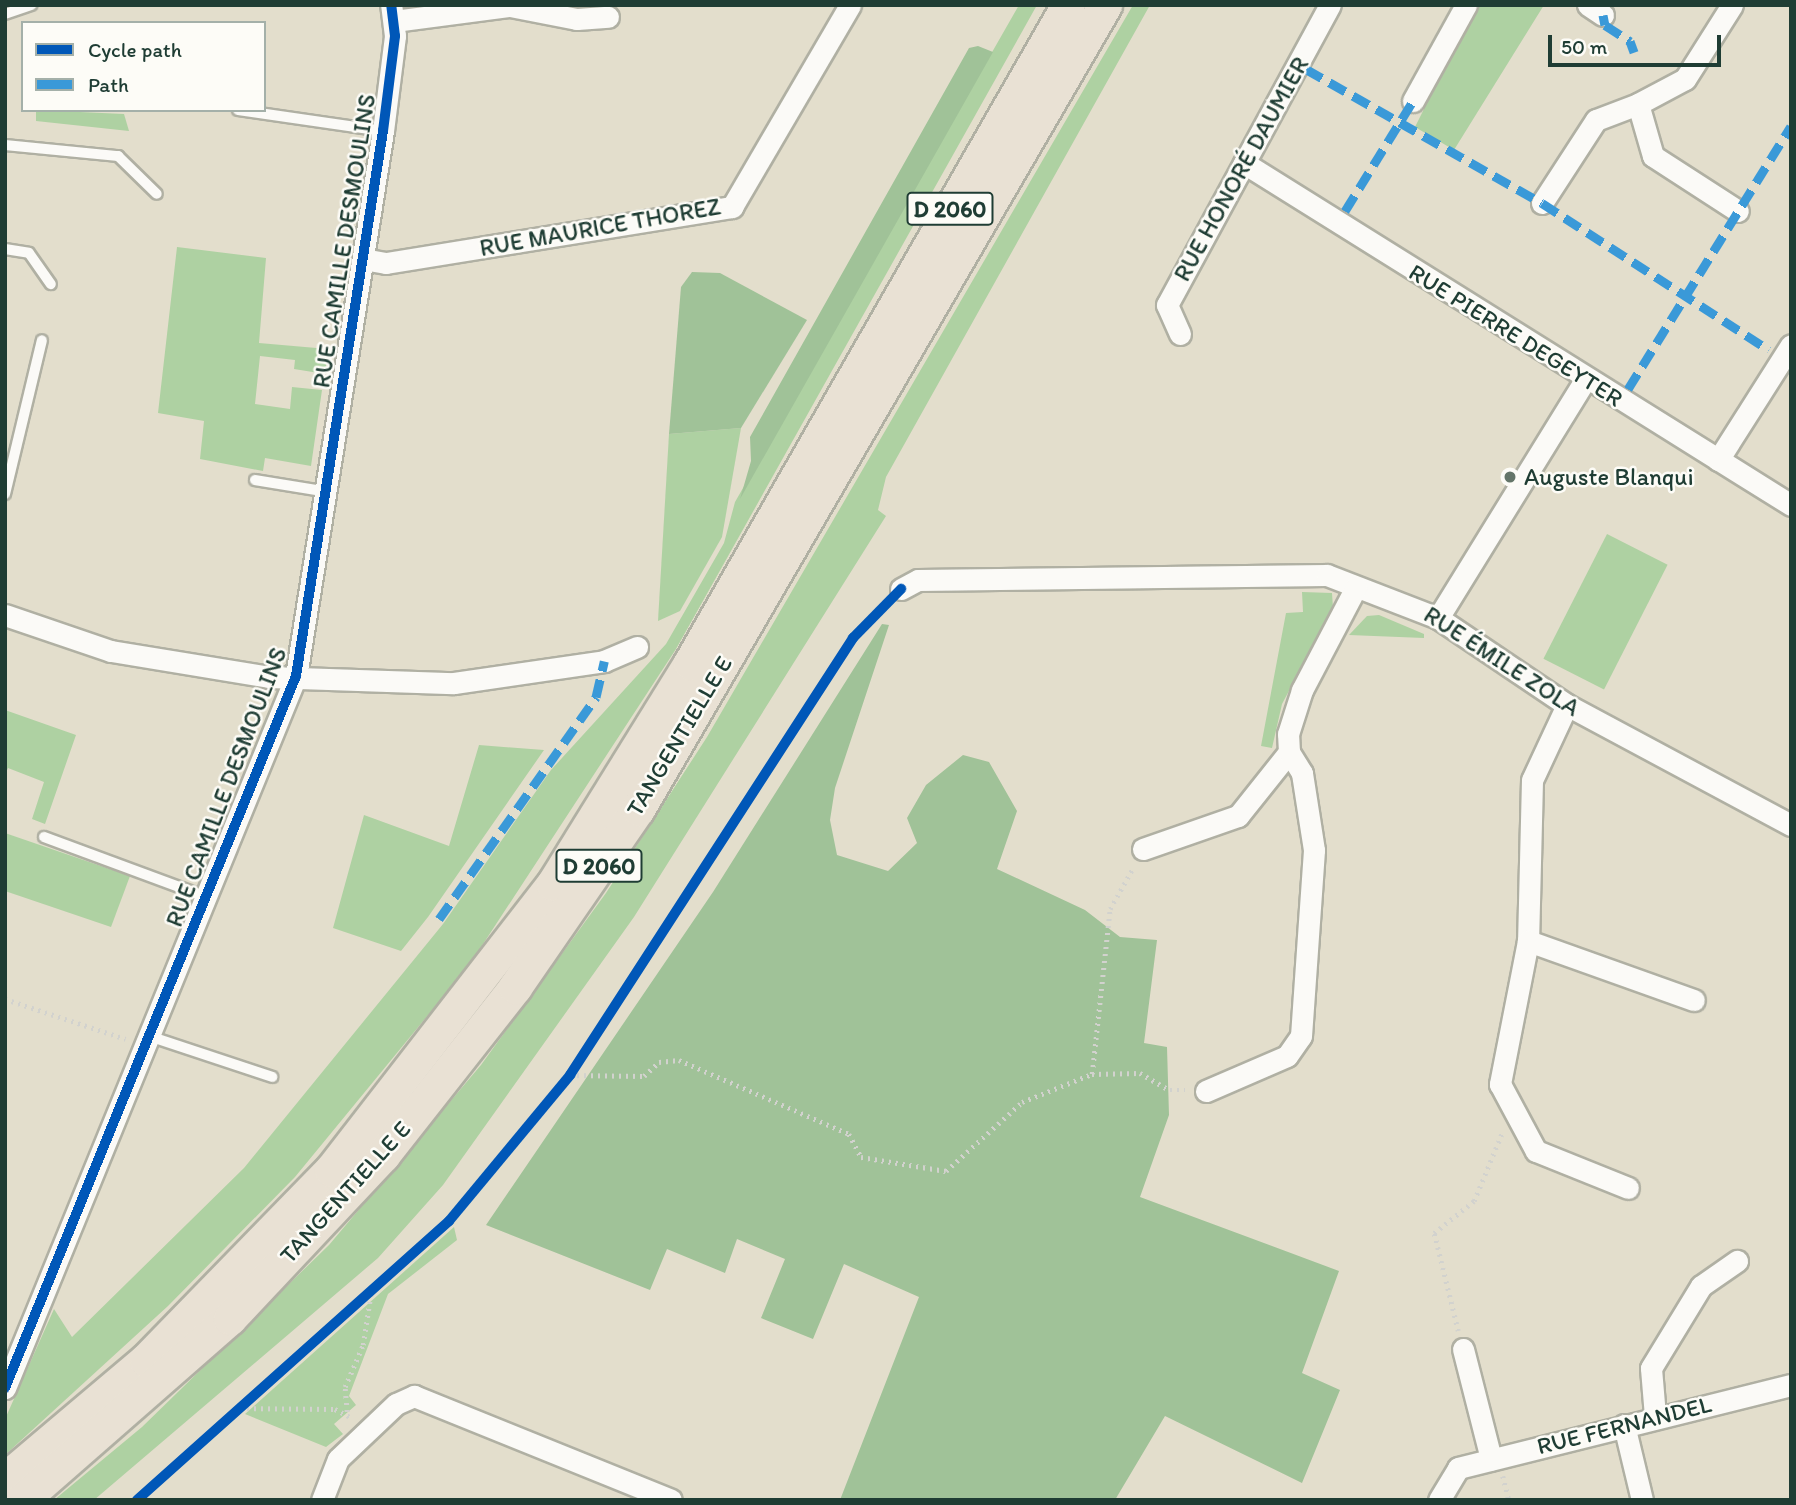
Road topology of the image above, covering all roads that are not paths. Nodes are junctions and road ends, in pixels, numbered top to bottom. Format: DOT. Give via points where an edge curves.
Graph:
graph roads {
  1 [pos="31,5"];
  2 [pos="850,5"];
  3 [pos="1062,5"];
  4 [pos="1068,5"];
  5 [pos="1105,5"];
  6 [pos="1330,5"];
  7 [pos="1466,5"];
  8 [pos="1732,5"];
  9 [pos="393,13"];
  10 [pos="5,14"];
  11 [pos="608,17"];
  12 [pos="1413,101"];
  13 [pos="1638,104"];
  14 [pos="1008,108"];
  15 [pos="252,112"];
  16 [pos="383,131"];
  17 [pos="5,145"];
  18 [pos="1244,163"];
  19 [pos="157,194"];
  20 [pos="1542,203"];
  21 [pos="1738,211"];
  22 [pos="5,249"];
  23 [pos="363,259"];
  24 [pos="51,284"];
  25 [pos="1180,334"];
  26 [pos="42,340"];
  27 [pos="1791,345"];
  28 [pos="1585,380"];
  29 [pos="1718,460"];
  30 [pos="255,480"];
  31 [pos="328,492"];
  32 [pos="5,494"];
  33 [pos="1791,505"];
  34 [pos="1356,587"];
  35 [pos="901,589"];
  36 [pos="5,615"];
  37 [pos="1438,618"];
  38 [pos="637,647"];
  39 [pos="296,676"];
  40 [pos="1567,705"];
  41 [pos="1289,752"];
  42 [pos="1791,825"];
  43 [pos="44,837"];
  44 [pos="1143,849"];
  45 [pos="206,897"];
  46 [pos="1528,941"];
  47 [pos="1694,1000"];
  48 [pos="143,1039"];
  49 [pos="272,1077"];
  50 [pos="1206,1091"];
  51 [pos="1628,1188"];
  52 [pos="1737,1261"];
  53 [pos="1463,1349"];
  54 [pos="1791,1385"];
  55 [pos="5,1388"];
  56 [pos="1655,1416"];
  57 [pos="1624,1425"];
  58 [pos="1490,1459"];
  59 [pos="5,1479"];
  60 [pos="22,1500"];
  61 [pos="321,1500"];
  62 [pos="671,1500"];
  63 [pos="1439,1500"];
  64 [pos="1642,1500"];
  1 -- 10 [label="lane"];
  2 -- 23 [label="street, RUE MAURICE THOREZ" via="732,206 386,263"];
  3 -- 14 [label="main road"];
  4 -- 14 [label="main road, D 2060"];
  5 -- 60 [label="main road, TANGENTIELLE E / D 2060" via="638,809 515,986 383,1155 230,1318"];
  6 -- 18 [label="street, RUE HONORÉ DAUMIER"];
  7 -- 12 [label="street"];
  8 -- 13 [label="street" via="1685,79"];
  9 -- 11 [label="street, RUE CAMILLE DESMOULINS" via="510,6 577,19"];
  9 -- 16 [label="street, RUE CAMILLE DESMOULINS"];
  13 -- 20 [label="street" via="1596,120"];
  13 -- 21 [label="street" via="1653,156"];
  14 -- 59 [label="main road, TANGENTIELLE E / D 2060" via="609,798 476,991 331,1170 245,1263 146,1360"];
  15 -- 16 [label="lane"];
  16 -- 23 [label="street, RUE CAMILLE DESMOULINS"];
  17 -- 19 [label="lane" via="118,156"];
  18 -- 25 [label="street, RUE HONORÉ DAUMIER" via="1167,305"];
  18 -- 28 [label="street, RUE PIERRE DEGEYTER"];
  22 -- 24 [label="lane" via="29,253"];
  23 -- 31 [label="street, RUE CAMILLE DESMOULINS"];
  26 -- 32 [label="lane"];
  27 -- 29 [label="street"];
  28 -- 29 [label="street, RUE PIERRE DEGEYTER"];
  28 -- 37 [label="street"];
  29 -- 33 [label="street, RUE PIERRE DEGEYTER"];
  30 -- 31 [label="lane"];
  31 -- 39 [label="street, RUE CAMILLE DESMOULINS"];
  34 -- 35 [label="street, RUE ÉMILE ZOLA" via="1296,572 918,580"];
  34 -- 37 [label="street, RUE ÉMILE ZOLA"];
  34 -- 41 [label="street" via="1291,716"];
  36 -- 39 [label="street" via="111,651"];
  37 -- 40 [label="street, RUE ÉMILE ZOLA"];
  38 -- 39 [label="street" via="604,661 481,680"];
  39 -- 45 [label="street, RUE CAMILLE DESMOULINS"];
  40 -- 42 [label="street, RUE ÉMILE ZOLA"];
  40 -- 46 [label="street" via="1532,780"];
  41 -- 44 [label="street" via="1238,816"];
  41 -- 50 [label="street" via="1302,773 1314,850 1301,1036 1287,1056"];
  43 -- 45 [label="lane"];
  45 -- 48 [label="street, RUE CAMILLE DESMOULINS"];
  46 -- 47 [label="street"];
  46 -- 51 [label="street" via="1500,1084 1536,1151"];
  48 -- 49 [label="lane"];
  48 -- 55 [label="street, RUE CAMILLE DESMOULINS"];
  52 -- 56 [label="street" via="1701,1286 1651,1368"];
  53 -- 58 [label="street"];
  54 -- 56 [label="street, RUE FERNANDEL"];
  56 -- 57 [label="street, RUE FERNANDEL"];
  57 -- 58 [label="street, RUE FERNANDEL"];
  57 -- 64 [label="street"];
  58 -- 63 [label="street, RUE FERNANDEL" via="1458,1468"];
  61 -- 62 [label="street" via="338,1460 396,1404 414,1396"];
}
